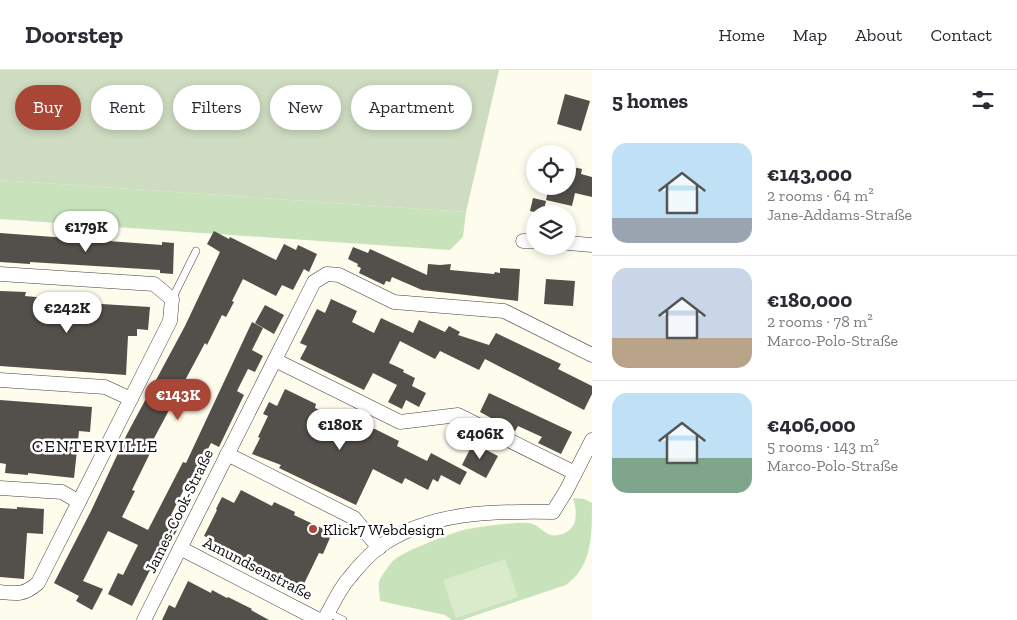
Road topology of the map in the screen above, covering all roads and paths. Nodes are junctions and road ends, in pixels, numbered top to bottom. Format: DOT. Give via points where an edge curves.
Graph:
graph roads {
  1 [pos="576,244"];
  2 [pos="592,245"];
  3 [pos="196,251"];
  4 [pos="0,274"];
  5 [pos="172,299"];
  6 [pos="592,355"];
  7 [pos="275,360"];
  8 [pos="0,380"];
  9 [pos="131,399"];
  10 [pos="592,440"];
  11 [pos="227,454"];
  12 [pos="575,472"];
  13 [pos="0,488"];
  14 [pos="79,502"];
  15 [pos="180,548"];
  16 [pos="379,548"];
  17 [pos="0,592"];
  18 [pos="324,618"];
  19 [pos="144,620"];
  20 [pos="343,620"];
  1 -- 2 [label="street"];
  3 -- 5 [label="lane"];
  4 -- 5 [label="street" via="154,284"];
  5 -- 9 [label="street" via="170,321"];
  6 -- 7 [label="street, James-Cook-Straße" via="504,311 394,302 339,275 327,274 314,282"];
  7 -- 11 [label="street, James-Cook-Straße"];
  7 -- 12 [label="street" via="400,422 458,415"];
  8 -- 9 [label="street" via="105,387"];
  9 -- 14 [label="street"];
  10 -- 12 [label="street"];
  11 -- 15 [label="street, James-Cook-Straße"];
  11 -- 16 [label="street" via="354,518"];
  12 -- 16 [label="street" via="553,512 490,512 437,521 406,532"];
  13 -- 14 [label="street" via="62,492"];
  14 -- 17 [label="street" via="38,582 28,592"];
  15 -- 18 [label="street, Amundsenstraße"];
  15 -- 19 [label="street, James-Cook-Straße"];
  16 -- 18 [label="street" via="348,578"];
  18 -- 20 [label="lane"];
}
